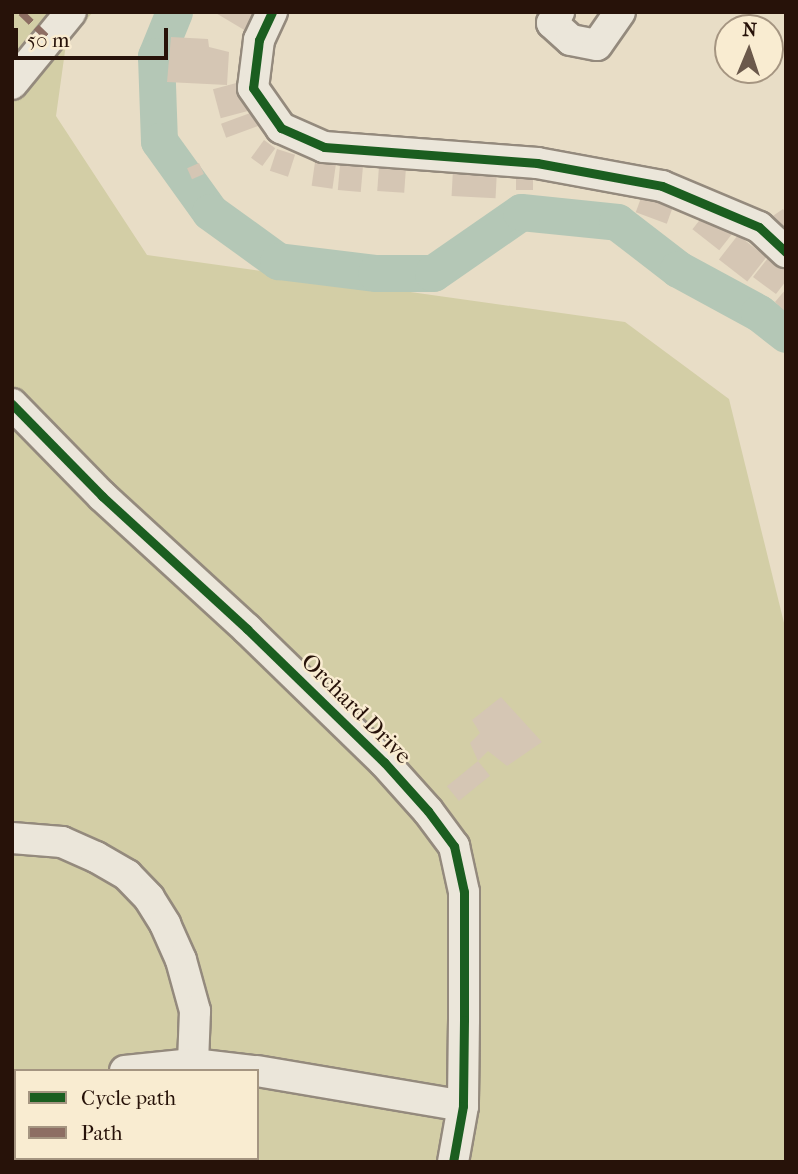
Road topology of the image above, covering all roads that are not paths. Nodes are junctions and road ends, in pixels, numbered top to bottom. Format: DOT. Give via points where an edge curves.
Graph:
graph roads {
  1 [pos="71,12"];
  2 [pos="272,12"];
  3 [pos="559,12"];
  4 [pos="620,12"];
  5 [pos="12,84"];
  6 [pos="786,252"];
  7 [pos="12,404"];
  8 [pos="12,838"];
  9 [pos="193,1064"];
  10 [pos="144,1069"];
  11 [pos="237,1069"];
  12 [pos="259,1072"];
  13 [pos="463,1106"];
  14 [pos="454,1153"];
  1 -- 5 [label="street"];
  2 -- 6 [label="street" via="259,40 253,88 281,128 324,147 537,163 662,187 759,227"];
  3 -- 4 [label="street" via="552,23 571,40 597,45"];
  7 -- 13 [label="street, Orchard Drive" via="102,496 384,762 454,846 464,892"];
  8 -- 9 [label="street" via="62,842 127,875 149,898 181,960 195,1011"];
  9 -- 10 [label="street"];
  9 -- 11 [label="street"];
  12 -- 13 [label="street"];
  13 -- 14 [label="street, Orchard Drive"];
}
